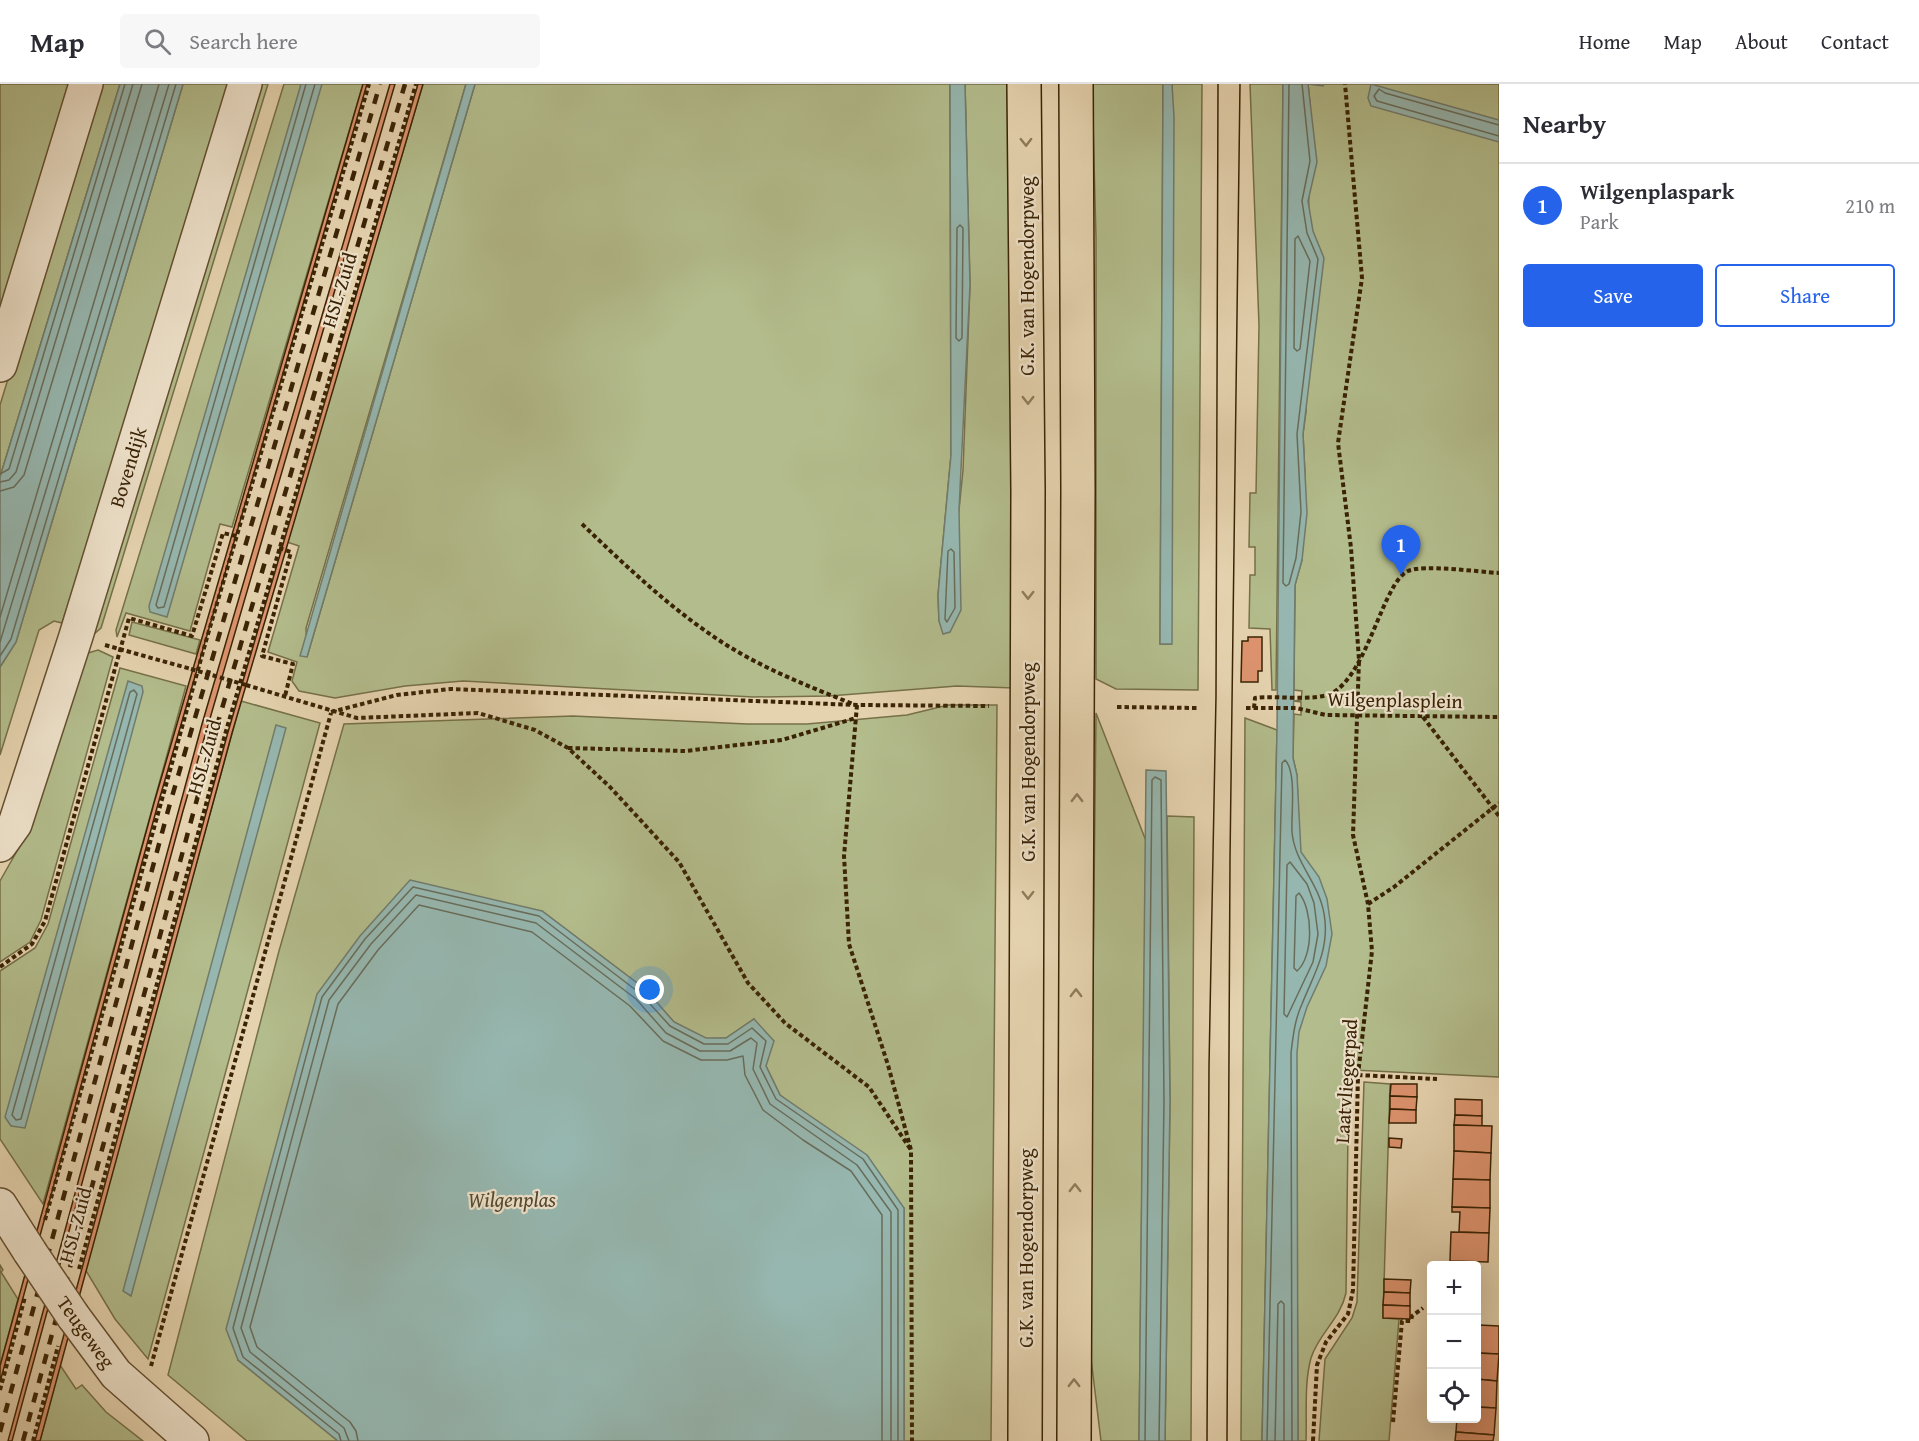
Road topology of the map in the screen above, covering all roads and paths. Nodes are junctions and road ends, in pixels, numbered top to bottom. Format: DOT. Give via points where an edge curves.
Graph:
graph roads {
  1 [pos="86,84"];
  2 [pos="245,84"];
  3 [pos="369,84"];
  4 [pos="416,84"];
  5 [pos="1024,84"];
  6 [pos="1076,84"];
  7 [pos="1345,84"];
  8 [pos="0,365"];
  9 [pos="582,524"];
  10 [pos="236,536"];
  11 [pos="279,548"];
  12 [pos="1499,573"];
  13 [pos="104,645"];
  14 [pos="121,650"];
  15 [pos="1359,660"];
  16 [pos="285,696"];
  17 [pos="857,705"];
  18 [pos="989,706"];
  19 [pos="1117,707"];
  20 [pos="1198,708"];
  21 [pos="1246,708"];
  22 [pos="1254,708"];
  23 [pos="331,712"];
  24 [pos="1356,715"];
  25 [pos="1422,716"];
  26 [pos="1499,717"];
  27 [pos="856,718"];
  28 [pos="568,748"];
  29 [pos="1499,803"];
  30 [pos="1493,808"];
  31 [pos="1499,816"];
  32 [pos="0,845"];
  33 [pos="1368,903"];
  34 [pos="0,967"];
  35 [pos="1358,1075"];
  36 [pos="1437,1079"];
  37 [pos="911,1150"];
  38 [pos="0,1205"];
  39 [pos="37,1240"];
  40 [pos="76,1279"];
  41 [pos="25,1295"];
  42 [pos="1423,1308"];
  43 [pos="67,1326"];
  44 [pos="0,1390"];
  45 [pos="142,1399"];
  46 [pos="1393,1422"];
  47 [pos="33,1441"];
  48 [pos="192,1441"];
  49 [pos="912,1441"];
  50 [pos="1025,1441"];
  51 [pos="1074,1441"];
  52 [pos="1313,1441"];
  1 -- 8 [label="street"];
  2 -- 32 [label="street, Bovendijk" via="73,647 15,824"];
  3 -- 10 [label="path, HSL-Zuid"];
  4 -- 11 [label="path, HSL-Zuid"];
  5 -- 50 [label="main road, G.K. van Hogendorpweg, one-way" via="1028,491"];
  51 -- 6 [label="main road, one-way"];
  7 -- 15 [label="path" via="1362,278 1338,443"];
  9 -- 17 [label="path" via="645,584 727,645 791,679"];
  10 -- 14 [label="path" via="223,532 192,636 129,618"];
  10 -- 39 [label="path, HSL-Zuid"];
  11 -- 16 [label="path" via="291,552 262,656 293,664"];
  11 -- 40 [label="path, HSL-Zuid"];
  12 -- 15 [label="path" via="1422,568 1408,571 1395,581"];
  13 -- 14 [label="path"];
  14 -- 16 [label="path, bridge"];
  14 -- 34 [label="path" via="45,921 32,944"];
  15 -- 22 [label="path" via="1330,694 1255,698"];
  15 -- 24 [label="path, Laatvliegerpad"];
  16 -- 23 [label="path"];
  17 -- 18 [label="path"];
  17 -- 23 [label="path" via="451,689 397,695"];
  17 -- 27 [label="path"];
  19 -- 20 [label="path"];
  21 -- 22 [label="path, Wilgenplasplein"];
  22 -- 24 [label="path, Wilgenplasplein"];
  23 -- 28 [label="path" via="357,718 478,712 535,729"];
  23 -- 45 [label="path"];
  24 -- 25 [label="path, Wilgenplasplein"];
  24 -- 33 [label="path, Laatvliegerpad" via="1353,835"];
  25 -- 26 [label="path, Wilgenplasplein"];
  25 -- 30 [label="path"];
  27 -- 28 [label="path" via="782,740 685,751"];
  27 -- 37 [label="path" via="844,856 849,944"];
  28 -- 37 [label="path" via="679,862 748,983 785,1023 869,1087"];
  29 -- 30 [label="path"];
  30 -- 31 [label="path"];
  30 -- 33 [label="path"];
  33 -- 35 [label="path, Laatvliegerpad" via="1372,951"];
  35 -- 36 [label="path"];
  35 -- 52 [label="path, Laatvliegerpad" via="1353,1290 1348,1314 1326,1342 1317,1365"];
  37 -- 49 [label="path"];
  38 -- 39 [label="street, Teugeweg"];
  39 -- 43 [label="street, Teugeweg, bridge"];
  41 -- 44 [label="path"];
  42 -- 46 [label="path" via="1411,1321 1402,1321"];
  43 -- 45 [label="street, Teugeweg"];
  43 -- 47 [label="path"];
  45 -- 48 [label="street, Teugeweg"];
}
